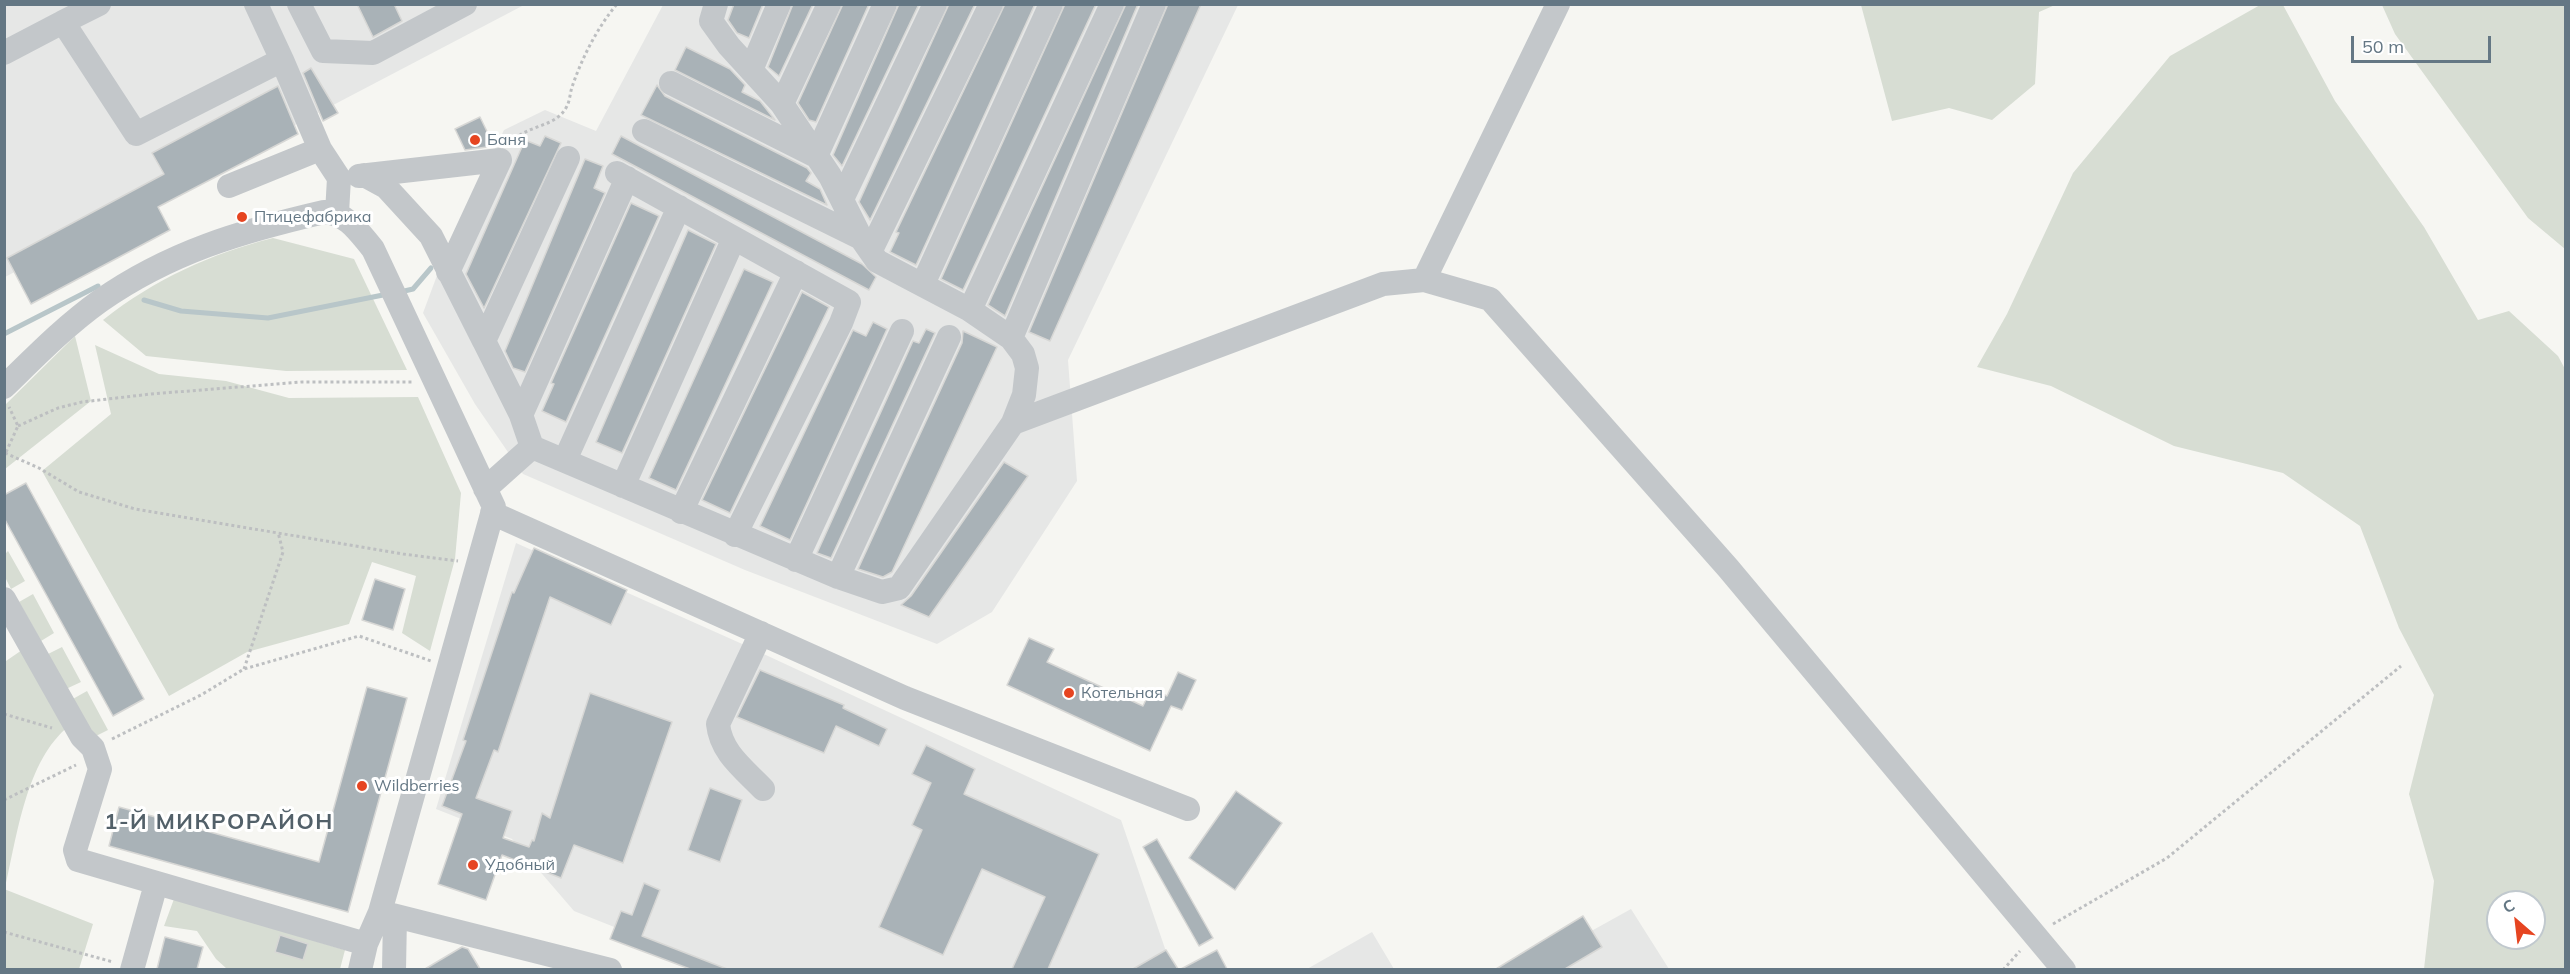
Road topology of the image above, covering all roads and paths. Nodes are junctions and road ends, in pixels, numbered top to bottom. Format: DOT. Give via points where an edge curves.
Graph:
graph roads {
  1 [pos="99,4"];
  2 [pos="256,4"];
  3 [pos="299,4"];
  4 [pos="465,4"];
  5 [pos="617,4"];
  6 [pos="716,4"];
  7 [pos="779,4"];
  8 [pos="829,4"];
  9 [pos="885,4"];
  10 [pos="935,4"];
  11 [pos="992,4"];
  12 [pos="1051,4"];
  13 [pos="1112,4"];
  14 [pos="1154,4"];
  15 [pos="1558,4"];
  16 [pos="63,22"];
  17 [pos="4,52"];
  18 [pos="282,60"];
  19 [pos="751,70"];
  20 [pos="671,83"];
  21 [pos="782,104"];
  22 [pos="644,131"];
  23 [pos="320,149"];
  24 [pos="816,156"];
  25 [pos="568,158"];
  26 [pos="500,160"];
  27 [pos="364,175"];
  28 [pos="339,178"];
  29 [pos="229,186"];
  30 [pos="842,199"];
  31 [pos="679,207"];
  32 [pos="337,213"];
  33 [pos="734,238"];
  34 [pos="866,244"];
  35 [pos="448,272"];
  36 [pos="796,272"];
  37 [pos="1424,280"];
  38 [pos="923,284"];
  39 [pos="970,310"];
  40 [pos="902,331"];
  41 [pos="949,337"];
  42 [pos="1011,338"];
  43 [pos="484,341"];
  44 [pos="436,381"];
  45 [pos="4,387"];
  46 [pos="4,397"];
  47 [pos="521,415"];
  48 [pos="1013,423"];
  49 [pos="18,426"];
  50 [pos="532,447"];
  51 [pos="5,453"];
  52 [pos="565,460"];
  53 [pos="623,486"];
  54 [pos="490,503"];
  55 [pos="681,512"];
  56 [pos="278,532"];
  57 [pos="735,534"];
  58 [pos="796,560"];
  59 [pos="478,563"];
  60 [pos="838,577"];
  61 [pos="4,599"];
  62 [pos="760,633"];
  63 [pos="2401,666"];
  64 [pos="449,667"];
  65 [pos="244,669"];
  66 [pos="4,714"];
  67 [pos="88,742"];
  68 [pos="763,789"];
  69 [pos="4,800"];
  70 [pos="1188,809"];
  71 [pos="156,884"];
  72 [pos="387,914"];
  73 [pos="4,932"];
  74 [pos="2034,935"];
  75 [pos="366,944"];
  76 [pos="132,968"];
  77 [pos="360,969"];
  78 [pos="394,969"];
  79 [pos="610,969"];
  80 [pos="2003,969"];
  81 [pos="2064,969"];
  1 -- 16 [label="street"];
  2 -- 18 [label="street"];
  3 -- 4 [label="street" via="323,51 373,53"];
  5 -- 26 [label="path" via="601,23 567,107 546,125 518,134"];
  6 -- 19 [label="street" via="711,21"];
  7 -- 19 [label="street"];
  8 -- 21 [label="street"];
  9 -- 24 [label="street"];
  10 -- 30 [label="street"];
  11 -- 34 [label="street"];
  12 -- 38 [label="street"];
  13 -- 39 [label="street"];
  14 -- 42 [label="street"];
  15 -- 37 [label="street"];
  16 -- 17 [label="street"];
  16 -- 18 [label="street" via="136,134"];
  18 -- 23 [label="street"];
  19 -- 21 [label="street"];
  20 -- 24 [label="street"];
  21 -- 24 [label="street"];
  22 -- 34 [label="street"];
  23 -- 28 [label="street"];
  23 -- 29 [label="street"];
  24 -- 30 [label="street"];
  25 -- 43 [label="street"];
  26 -- 27 [label="street"];
  26 -- 35 [label="street"];
  27 -- 28 [label="street"];
  27 -- 35 [label="street" via="386,187 430,236"];
  28 -- 32 [label="street"];
  30 -- 34 [label="street"];
  31 -- 33 [label="street"];
  31 -- 47 [label="street" via="622,175"];
  31 -- 52 [label="street"];
  32 -- 44 [label="street" via="349,220 373,249"];
  32 -- 45 [label="street" via="324,212 238,234 168,261 98,302"];
  33 -- 36 [label="street"];
  33 -- 53 [label="street"];
  34 -- 38 [label="street" via="877,261"];
  35 -- 43 [label="street"];
  36 -- 55 [label="street"];
  36 -- 57 [label="street" via="849,302"];
  37 -- 48 [label="street" via="1383,284"];
  37 -- 74 [label="street" via="1490,299 1728,568"];
  38 -- 39 [label="street"];
  39 -- 42 [label="street"];
  40 -- 58 [label="street"];
  41 -- 60 [label="street"];
  42 -- 48 [label="street" via="1023,354 1027,368 1024,395"];
  43 -- 47 [label="street"];
  44 -- 49 [label="path" via="302,382 150,394 82,402"];
  44 -- 54 [label="street"];
  46 -- 49 [label="path"];
  47 -- 50 [label="street"];
  48 -- 60 [label="street" via="899,588 882,592"];
  49 -- 51 [label="path"];
  50 -- 52 [label="street"];
  50 -- 54 [label="street"];
  51 -- 56 [label="path" via="79,492 135,508"];
  52 -- 53 [label="street"];
  53 -- 55 [label="street"];
  54 -- 59 [label="street"];
  54 -- 62 [label="street"];
  55 -- 57 [label="street"];
  56 -- 59 [label="path"];
  56 -- 65 [label="path" via="283,552"];
  57 -- 58 [label="street"];
  58 -- 60 [label="street"];
  59 -- 64 [label="street"];
  61 -- 67 [label="street"];
  62 -- 68 [label="street" via="718,724 719,738 726,751"];
  62 -- 70 [label="street" via="905,698"];
  63 -- 74 [label="path" via="2167,858"];
  64 -- 65 [label="path" via="359,636"];
  64 -- 72 [label="street"];
  65 -- 67 [label="path" via="201,695"];
  66 -- 67 [label="path"];
  67 -- 69 [label="path" via="81,763"];
  67 -- 71 [label="street" via="100,769 76,855 84,863"];
  71 -- 75 [label="street"];
  71 -- 76 [label="street"];
  72 -- 75 [label="street"];
  72 -- 78 [label="street"];
  72 -- 79 [label="street"];
  73 -- 76 [label="path"];
  74 -- 80 [label="path"];
  74 -- 81 [label="street"];
  75 -- 77 [label="street"];
}
